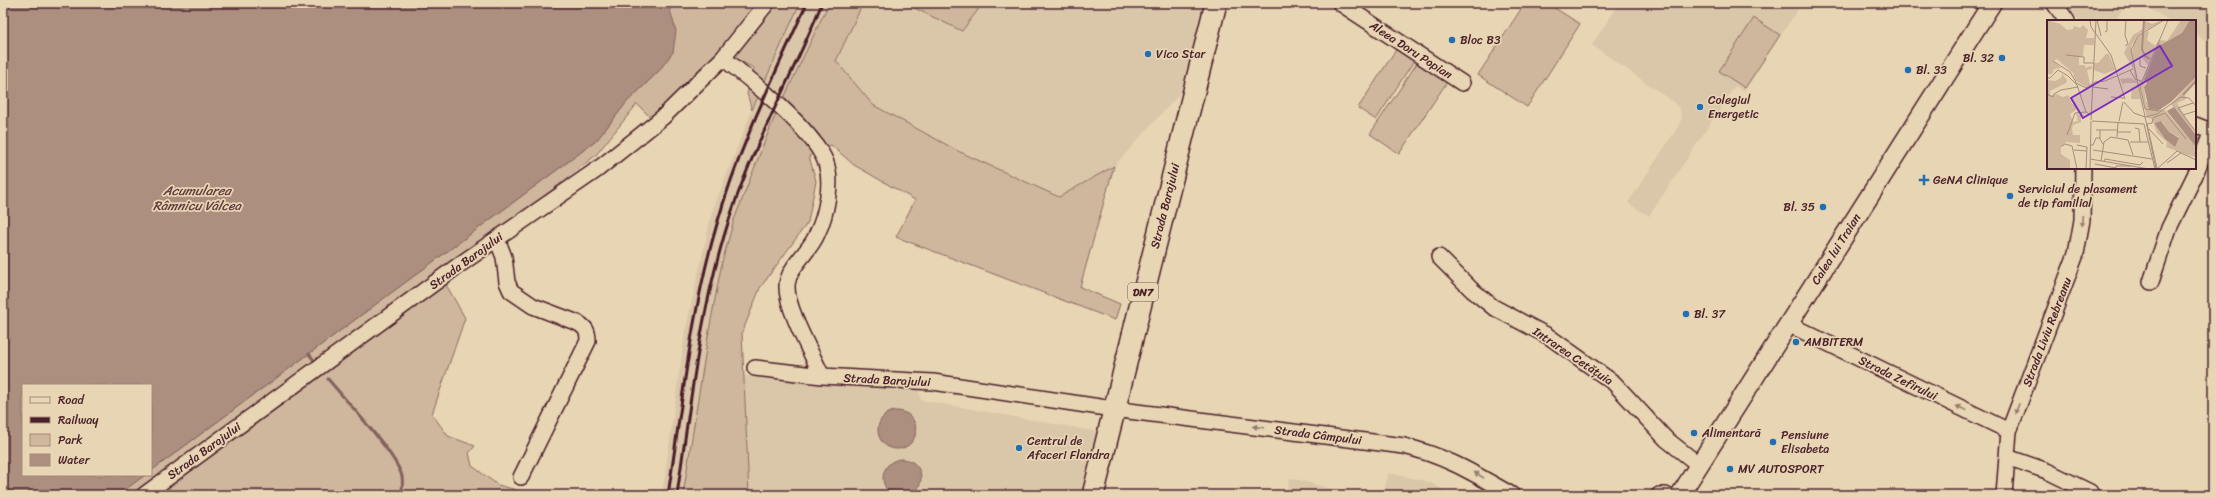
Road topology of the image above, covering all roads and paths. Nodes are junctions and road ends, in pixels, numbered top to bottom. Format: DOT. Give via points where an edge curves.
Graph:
graph roads {
  1 [pos="767,3"];
  2 [pos="1216,3"];
  3 [pos="1340,3"];
  4 [pos="1992,3"];
  5 [pos="2054,3"];
  6 [pos="2066,20"];
  7 [pos="723,58"];
  8 [pos="1462,83"];
  9 [pos="2196,125"];
  10 [pos="2212,132"];
  11 [pos="2083,169"];
  12 [pos="497,239"];
  13 [pos="1439,257"];
  14 [pos="2151,282"];
  15 [pos="1788,324"];
  16 [pos="755,368"];
  17 [pos="822,376"];
  18 [pos="1113,408"];
  19 [pos="2009,432"];
  20 [pos="2007,457"];
  21 [pos="1698,465"];
  22 [pos="520,477"];
  23 [pos="2090,492"];
  24 [pos="144,495"];
  25 [pos="1093,495"];
  26 [pos="1512,495"];
  27 [pos="1659,495"];
  28 [pos="1666,495"];
  29 [pos="1680,495"];
  30 [pos="2004,495"];
  1 -- 7 [label="street, Strada Barajului"];
  2 -- 18 [label="highway, Strada Barajului / DN7"];
  3 -- 8 [label="street, Aleea Doru Popian"];
  4 -- 15 [label="main road, Calea lui Traian"];
  5 -- 6 [label="street"];
  7 -- 12 [label="street, Strada Barajului" via="642,134 598,169"];
  7 -- 17 [label="street" via="788,114 818,148 827,164 828,189 822,222 810,247 791,272 787,286 794,313"];
  9 -- 10 [label="street"];
  10 -- 14 [label="street" via="2195,175 2169,228"];
  11 -- 19 [label="street, Strada Liviu Rebreanu, one-way" via="2082,220 2076,254"];
  12 -- 22 [label="street" via="504,257 507,282 511,291 533,306 578,323 588,334 588,341 563,394"];
  12 -- 24 [label="street, Strada Barajului"];
  13 -- 21 [label="street, Intrarea Cetățuia" via="1493,307 1548,336 1614,383 1666,439"];
  19 -- 15 [label="street, Strada Zefirului, one-way"];
  15 -- 21 [label="main road, Calea lui Traian"];
  16 -- 17 [label="street, Strada Barajului"];
  17 -- 18 [label="street, Strada Barajului" via="933,382"];
  18 -- 25 [label="highway, Strada Barajului / DN7"];
  26 -- 18 [label="street, Strada Câmpului, one-way" via="1466,468 1434,454 1404,446"];
  19 -- 20 [label="street, Strada Liviu Rebreanu"];
  20 -- 23 [label="street" via="2047,470"];
  20 -- 30 [label="street, Strada Liviu Rebreanu"];
  21 -- 29 [label="main road, Calea lui Traian"];
  27 -- 28 [label="street"];
}
